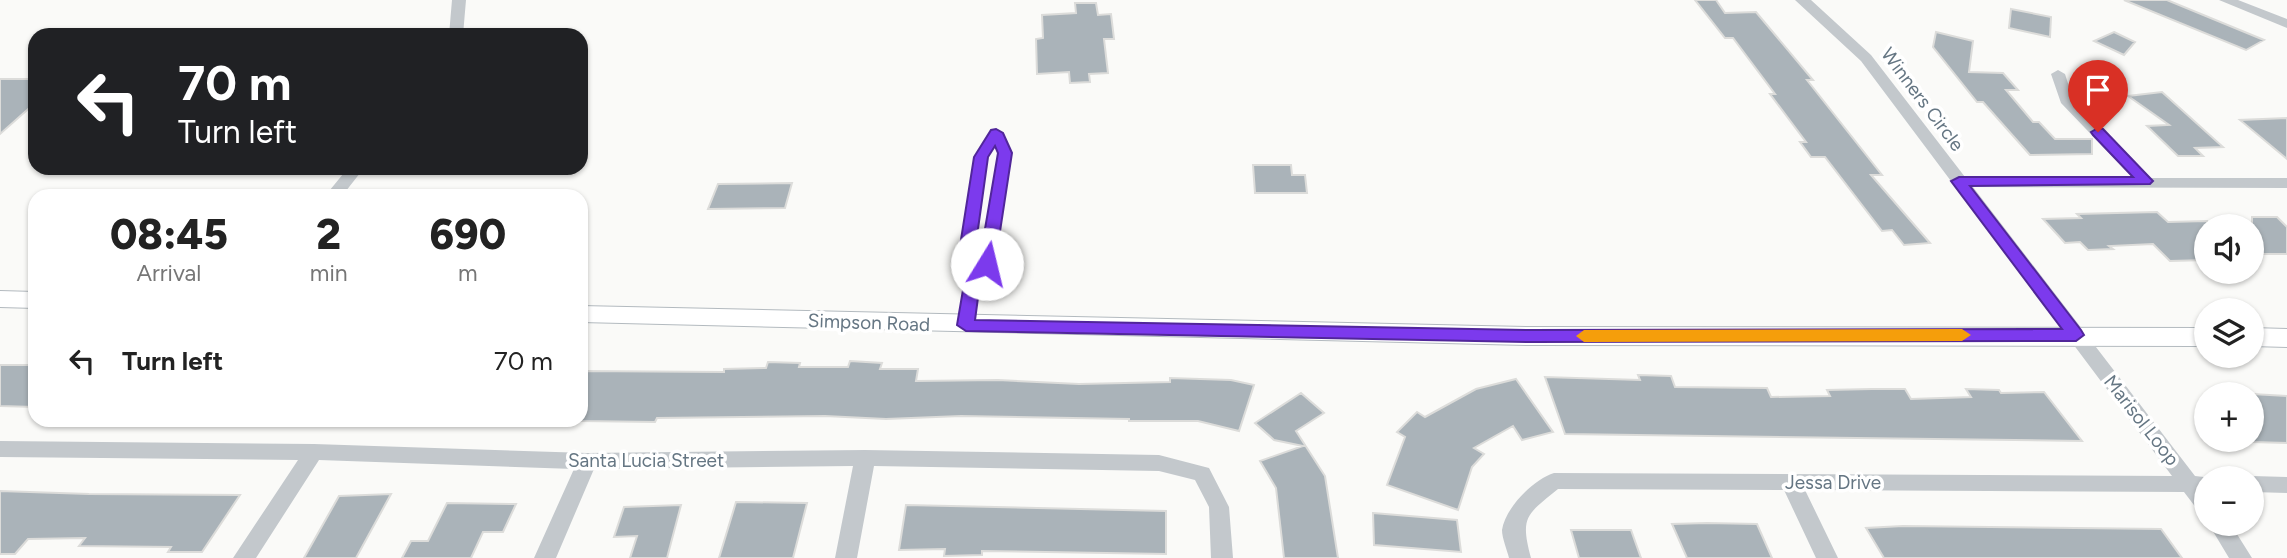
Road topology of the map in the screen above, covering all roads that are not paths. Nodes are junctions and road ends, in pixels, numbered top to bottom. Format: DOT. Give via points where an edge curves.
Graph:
graph roads {
  1 [pos="459,0"];
  2 [pos="1802,0"];
  3 [pos="2226,0"];
  4 [pos="2287,24"];
  5 [pos="457,28"];
  6 [pos="2058,74"];
  7 [pos="350,175"];
  8 [pos="1959,181"];
  9 [pos="2145,181"];
  10 [pos="2287,183"];
  11 [pos="339,189"];
  12 [pos="971,290"];
  13 [pos="0,299"];
  14 [pos="28,300"];
  15 [pos="588,314"];
  16 [pos="966,325"];
  17 [pos="2076,335"];
  18 [pos="2194,337"];
  19 [pos="2264,337"];
  20 [pos="2287,338"];
  21 [pos="0,449"];
  22 [pos="314,453"];
  23 [pos="864,458"];
  24 [pos="587,461"];
  25 [pos="2194,478"];
  26 [pos="1790,481"];
  27 [pos="2194,484"];
  28 [pos="2264,484"];
  29 [pos="2287,485"];
  30 [pos="2227,536"];
  31 [pos="244,558"];
  32 [pos="545,558"];
  33 [pos="846,558"];
  34 [pos="1222,558"];
  35 [pos="1520,558"];
  36 [pos="1827,558"];
  37 [pos="2241,558"];
  1 -- 5 [label="street"];
  2 -- 8 [label="street, Winners Circle" via="1866,58"];
  3 -- 4 [label="street"];
  6 -- 9 [label="street" via="2066,100"];
  7 -- 11 [label="street"];
  8 -- 9 [label="street"];
  8 -- 17 [label="street, Winners Circle"];
  9 -- 10 [label="street"];
  12 -- 12 [label="lane" via="987,264 1005,153 996,133 981,157 965,265"];
  12 -- 16 [label="lane"];
  13 -- 14 [label="main road"];
  15 -- 16 [label="main road, Simpson Road"];
  16 -- 17 [label="main road, Simpson Road" via="1529,336"];
  17 -- 18 [label="main road, Simpson Road"];
  17 -- 25 [label="street, Marisol Loop"];
  19 -- 20 [label="main road"];
  21 -- 22 [label="street, Santa Lucia Street"];
  22 -- 24 [label="street, Santa Lucia Street"];
  22 -- 31 [label="street"];
  23 -- 24 [label="street, Santa Lucia Street"];
  23 -- 33 [label="street"];
  23 -- 34 [label="street, Santa Lucia Street" via="1159,463 1202,474 1219,507"];
  24 -- 32 [label="street"];
  26 -- 27 [label="street, Jessa Drive"];
  26 -- 35 [label="street, Jessa Drive" via="1554,481 1526,503 1513,530"];
  26 -- 36 [label="street"];
  28 -- 29 [label="street"];
  30 -- 37 [label="street"];
}
